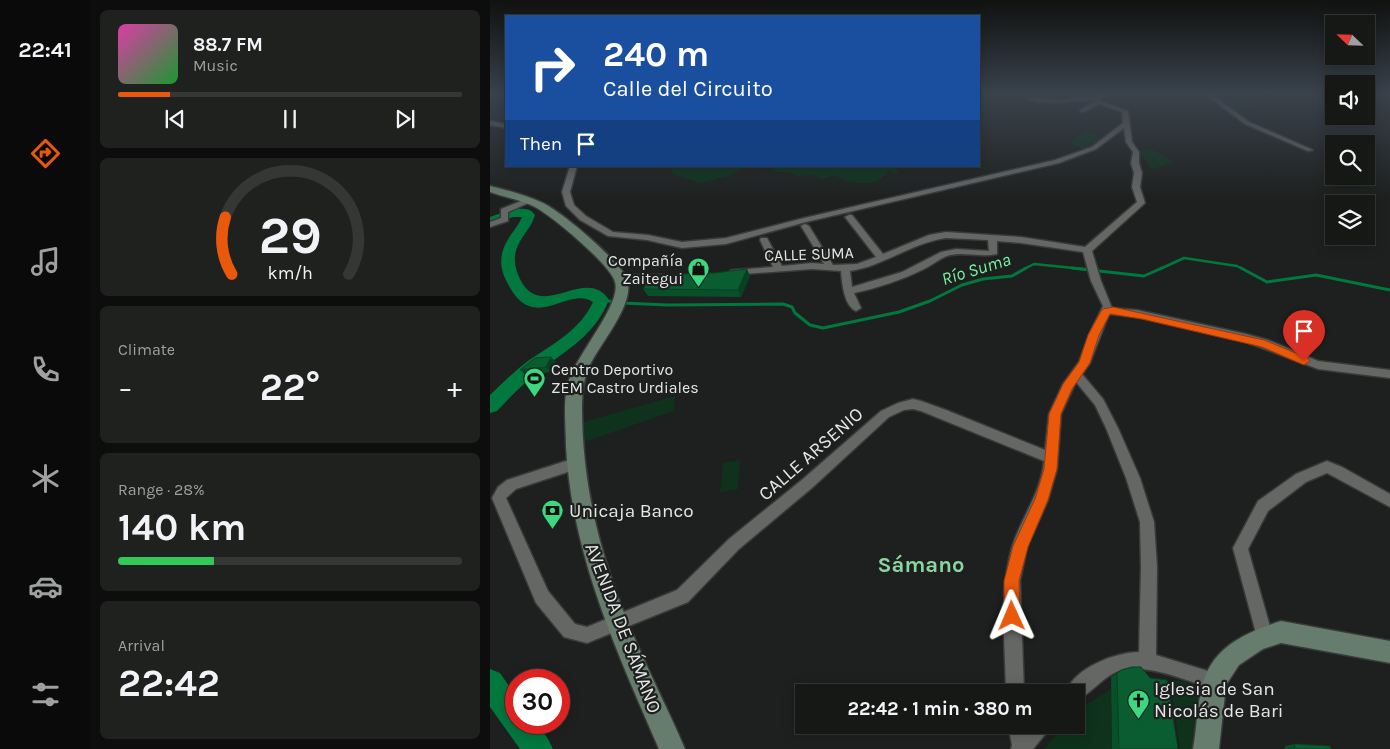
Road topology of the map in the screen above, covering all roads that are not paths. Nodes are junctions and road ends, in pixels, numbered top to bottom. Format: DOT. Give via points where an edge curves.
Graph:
graph roads {
  1 [pos="1118,130"];
  2 [pos="1127,130"];
  3 [pos="1264,130"];
  4 [pos="1310,150"];
  5 [pos="574,167"];
  6 [pos="490,189"];
  7 [pos="529,202"];
  8 [pos="850,217"];
  9 [pos="490,225"];
  10 [pos="805,226"];
  11 [pos="992,238"];
  12 [pos="764,240"];
  13 [pos="1087,250"];
  14 [pos="882,259"];
  15 [pos="830,267"];
  16 [pos="845,268"];
  17 [pos="779,269"];
  18 [pos="725,274"];
  19 [pos="621,278"];
  20 [pos="675,278"];
  21 [pos="849,291"];
  22 [pos="856,308"];
  23 [pos="1106,311"];
  24 [pos="1076,374"];
  25 [pos="1390,374"];
  26 [pos="1050,458"];
  27 [pos="575,464"];
  28 [pos="1390,501"];
  29 [pos="618,624"];
  30 [pos="1265,637"];
  31 [pos="1390,652"];
  32 [pos="1147,662"];
  33 [pos="1215,681"];
  34 [pos="1015,684"];
  35 [pos="1085,684"];
  36 [pos="1019,734"];
  37 [pos="1033,734"];
  38 [pos="1021,747"];
  39 [pos="672,749"];
  40 [pos="1206,749"];
  1 -- 5 [label="street" via="1094,148 1057,162 713,243 674,244 648,238 621,237 601,229 577,213 568,201 566,192"];
  2 -- 13 [label="street" via="1129,142 1136,152 1136,187 1141,203"];
  3 -- 4 [label="street"];
  6 -- 7 [label="street"];
  7 -- 9 [label="street" via="504,211 505,219"];
  7 -- 19 [label="street" via="551,212 609,262"];
  8 -- 14 [label="street"];
  10 -- 15 [label="street"];
  11 -- 13 [label="street, CALLE SUMA"];
  11 -- 14 [label="street, CALLE SUMA" via="932,237"];
  11 -- 21 [label="street" via="994,252 989,254 944,254 900,276"];
  12 -- 17 [label="street"];
  13 -- 23 [label="street" via="1108,306"];
  14 -- 16 [label="street, CALLE SUMA"];
  15 -- 16 [label="street, CALLE SUMA"];
  15 -- 17 [label="street, CALLE SUMA"];
  16 -- 21 [label="street"];
  17 -- 18 [label="street, CALLE SUMA"];
  19 -- 20 [label="street"];
  19 -- 27 [label="street, AVENIDA DE SÁMANO" via="620,300 583,366 576,386"];
  21 -- 22 [label="street"];
  23 -- 24 [label="street"];
  23 -- 25 [label="street" via="1264,344 1321,366"];
  24 -- 26 [label="street" via="1055,414"];
  24 -- 32 [label="street" via="1098,402 1112,428 1147,522"];
  26 -- 29 [label="street, CALLE ARSENIO" via="942,412 913,404 895,408 734,544 682,596"];
  26 -- 34 [label="street" via="1042,500 1020,546 1012,581"];
  27 -- 29 [label="street, AVENIDA DE SÁMANO" via="581,510 594,561"];
  27 -- 29 [label="street, CALLE ARSENIO" via="512,484 499,498 542,597 570,631 587,635"];
  28 -- 30 [label="street" via="1327,467 1301,478 1263,506 1240,548"];
  29 -- 39 [label="street, AVENIDA DE SÁMANO"];
  30 -- 31 [label="street" via="1281,632"];
  30 -- 33 [label="street" via="1232,657"];
  32 -- 33 [label="street"];
  32 -- 35 [label="street" via="1117,662"];
  33 -- 40 [label="street"];
  36 -- 38 [label="street"];
  37 -- 38 [label="street"];
}
